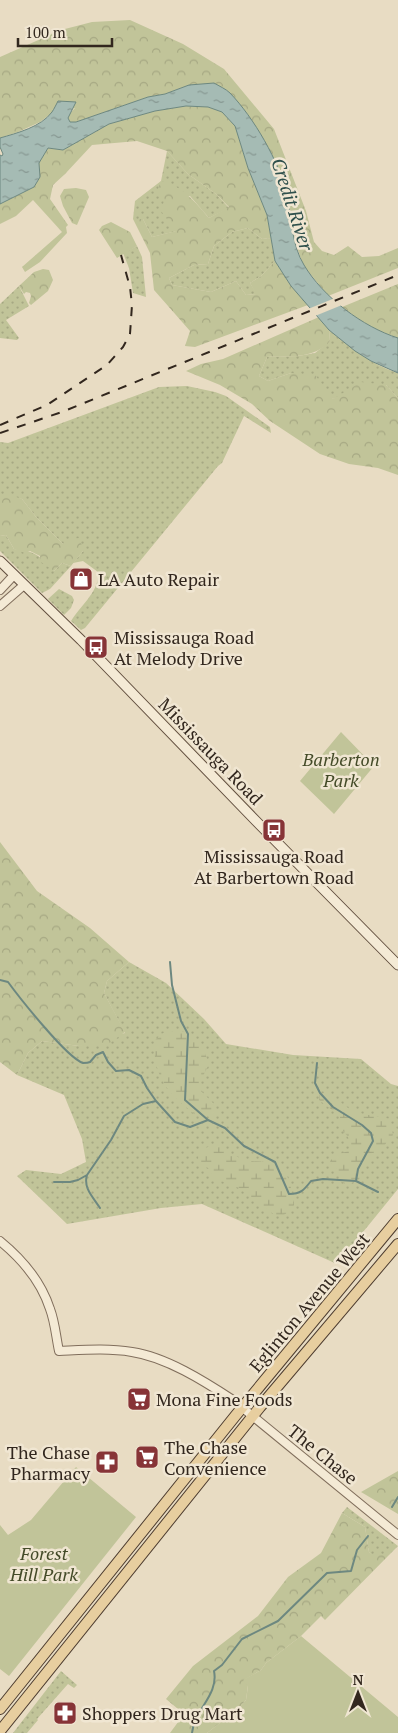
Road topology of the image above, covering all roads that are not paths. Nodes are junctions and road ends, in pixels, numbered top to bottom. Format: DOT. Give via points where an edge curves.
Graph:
graph roads {
  1 [pos="0,561"];
  2 [pos="14,576"];
  3 [pos="24,585"];
  4 [pos="0,590"];
  5 [pos="0,606"];
  6 [pos="398,965"];
  7 [pos="398,1220"];
  8 [pos="0,1241"];
  9 [pos="398,1244"];
  10 [pos="242,1407"];
  11 [pos="253,1416"];
  12 [pos="398,1535"];
  13 [pos="0,1709"];
  14 [pos="0,1730"];
  1 -- 2 [label="main road, Mississauga Road"];
  2 -- 3 [label="main road, Mississauga Road"];
  2 -- 4 [label="street"];
  3 -- 5 [label="street"];
  3 -- 6 [label="main road, Mississauga Road"];
  7 -- 10 [label="main road, Eglinton Avenue West"];
  8 -- 10 [label="street, The Chase" via="35,1277 50,1307 59,1350 111,1350 151,1357 215,1388"];
  9 -- 11 [label="main road, Eglinton Avenue West"];
  10 -- 11 [label="street, The Chase"];
  10 -- 13 [label="main road, Eglinton Avenue West"];
  11 -- 12 [label="street, The Chase"];
  11 -- 14 [label="main road, Eglinton Avenue West"];
}
